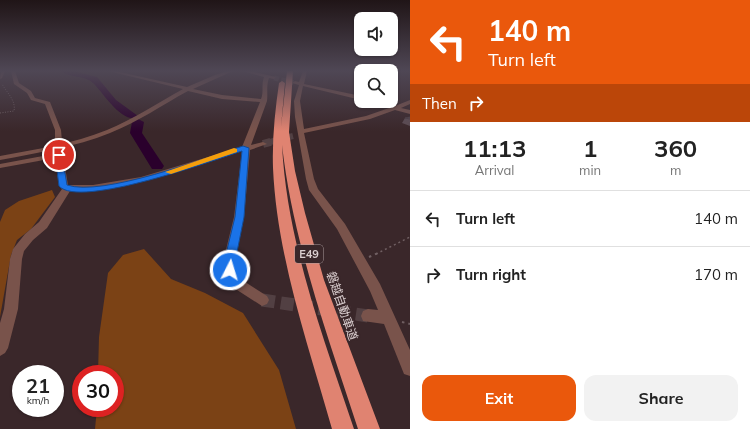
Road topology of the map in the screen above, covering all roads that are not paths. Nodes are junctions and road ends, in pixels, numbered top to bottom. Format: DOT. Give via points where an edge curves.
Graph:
graph roads {
  1 [pos="28,91"];
  2 [pos="184,91"];
  3 [pos="191,91"];
  4 [pos="266,91"];
  5 [pos="277,91"];
  6 [pos="294,91"];
  7 [pos="297,91"];
  8 [pos="337,91"];
  9 [pos="354,96"];
  10 [pos="264,101"];
  11 [pos="410,102"];
  12 [pos="398,106"];
  13 [pos="393,108"];
  14 [pos="398,108"];
  15 [pos="410,112"];
  16 [pos="299,134"];
  17 [pos="59,139"];
  18 [pos="263,144"];
  19 [pos="246,148"];
  20 [pos="0,158"];
  21 [pos="0,166"];
  22 [pos="67,188"];
  23 [pos="262,300"];
  24 [pos="368,316"];
  25 [pos="388,318"];
  26 [pos="0,348"];
  27 [pos="410,368"];
  28 [pos="343,429"];
  29 [pos="369,429"];
  1 -- 17 [label="street" via="33,99 48,103"];
  2 -- 20 [label="street" via="89,139"];
  3 -- 10 [label="street"];
  4 -- 10 [label="street"];
  5 -- 28 [label="highway, E49" via="276,132 282,202 299,279"];
  6 -- 29 [label="highway, 磐越自動車道 / E49" via="285,132 298,213 317,280"];
  7 -- 16 [label="street"];
  8 -- 9 [label="street"];
  10 -- 19 [label="street"];
  11 -- 12 [label="street"];
  13 -- 16 [label="street" via="368,118"];
  14 -- 15 [label="street"];
  16 -- 25 [label="street" via="314,190 341,227"];
  18 -- 19 [label="street"];
  19 -- 22 [label="street" via="129,183 102,188"];
  19 -- 23 [label="street" via="239,217 229,262 230,270 238,284"];
  21 -- 22 [label="street" via="59,155 62,184"];
  22 -- 26 [label="street" via="43,226 19,249 11,309"];
  24 -- 25 [label="street"];
  25 -- 27 [label="street"];
}
